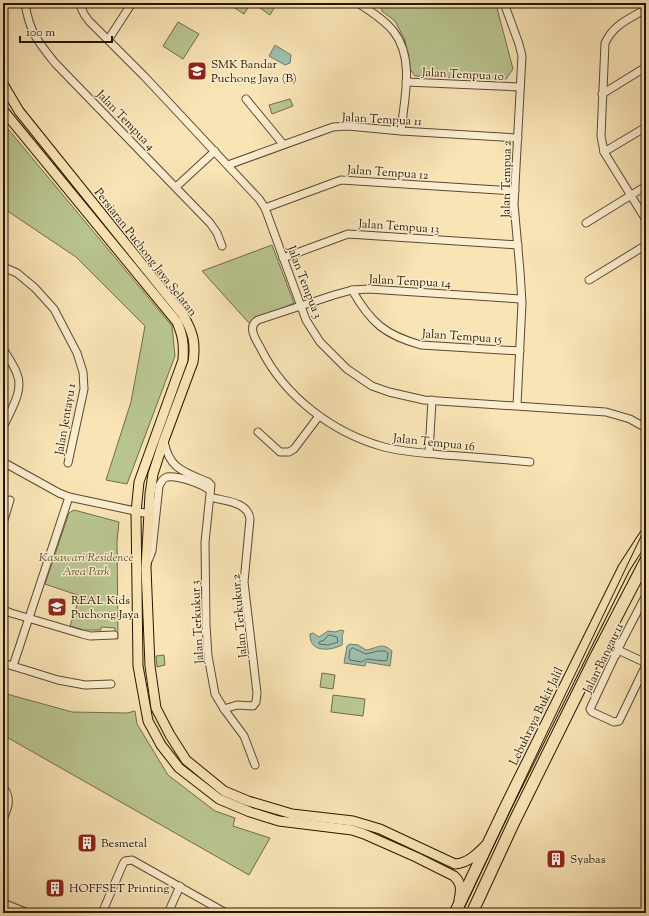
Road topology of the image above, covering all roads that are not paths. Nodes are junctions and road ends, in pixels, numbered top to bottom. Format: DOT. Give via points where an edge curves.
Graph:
graph roads {
  1 [pos="25,3"];
  2 [pos="79,3"];
  3 [pos="132,3"];
  4 [pos="358,3"];
  5 [pos="504,3"];
  6 [pos="369,6"];
  7 [pos="646,8"];
  8 [pos="108,40"];
  9 [pos="646,67"];
  10 [pos="406,82"];
  11 [pos="3,84"];
  12 [pos="520,87"];
  13 [pos="602,94"];
  14 [pos="246,99"];
  15 [pos="3,110"];
  16 [pos="646,127"];
  17 [pos="401,131"];
  18 [pos="518,138"];
  19 [pos="283,144"];
  20 [pos="215,151"];
  21 [pos="604,152"];
  22 [pos="228,165"];
  23 [pos="646,186"];
  24 [pos="176,187"];
  25 [pos="515,191"];
  26 [pos="630,196"];
  27 [pos="265,208"];
  28 [pos="646,220"];
  29 [pos="586,223"];
  30 [pos="646,244"];
  31 [pos="518,245"];
  32 [pos="222,246"];
  33 [pos="283,258"];
  34 [pos="3,267"];
  35 [pos="589,280"];
  36 [pos="352,290"];
  37 [pos="521,298"];
  38 [pos="301,306"];
  39 [pos="3,349"];
  40 [pos="520,351"];
  41 [pos="432,400"];
  42 [pos="517,406"];
  43 [pos="319,416"];
  44 [pos="4,425"];
  45 [pos="646,428"];
  46 [pos="258,432"];
  47 [pos="164,440"];
  48 [pos="429,454"];
  49 [pos="3,462"];
  50 [pos="530,462"];
  51 [pos="68,463"];
  52 [pos="210,493"];
  53 [pos="69,497"];
  54 [pos="10,500"];
  55 [pos="136,512"];
  56 [pos="149,514"];
  57 [pos="3,523"];
  58 [pos="646,534"];
  59 [pos="646,560"];
  60 [pos="146,568"];
  61 [pos="646,595"];
  62 [pos="3,610"];
  63 [pos="29,618"];
  64 [pos="611,627"];
  65 [pos="114,634"];
  66 [pos="618,649"];
  67 [pos="595,658"];
  68 [pos="3,663"];
  69 [pos="646,664"];
  70 [pos="12,666"];
  71 [pos="111,684"];
  72 [pos="224,709"];
  73 [pos="255,765"];
  74 [pos="3,787"];
  75 [pos="3,819"];
  76 [pos="488,844"];
  77 [pos="420,848"];
  78 [pos="416,857"];
  79 [pos="180,886"];
  80 [pos="3,902"];
  81 [pos="28,913"];
  82 [pos="102,913"];
  83 [pos="168,913"];
  84 [pos="226,913"];
  85 [pos="455,913"];
  86 [pos="472,913"];
  1 -- 24 [label="street, Jalan Tempua 4" via="32,31 40,44 60,68"];
  2 -- 8 [label="street, Jalan Tempua 3" via="89,21"];
  3 -- 8 [label="street"];
  4 -- 6 [label="street"];
  5 -- 12 [label="street, Jalan Tempua 2" via="521,50"];
  6 -- 10 [label="street" via="403,48"];
  7 -- 13 [label="street" via="618,25 610,33 605,43"];
  8 -- 20 [label="street, Jalan Tempua 3"];
  9 -- 13 [label="street"];
  10 -- 12 [label="street, Jalan Tempua 10"];
  10 -- 17 [label="street"];
  11 -- 47 [label="main road, Persiaran Puchong Jaya Selatan" via="19,111 188,324 195,349 193,362"];
  12 -- 18 [label="street, Jalan Tempua 2"];
  13 -- 21 [label="street" via="601,136"];
  14 -- 19 [label="street"];
  15 -- 55 [label="main road, Persiaran Puchong Jaya Selatan" via="177,322 183,334 183,360 139,482"];
  16 -- 21 [label="street"];
  17 -- 18 [label="street, Jalan Tempua 11"];
  17 -- 19 [label="street, Jalan Tempua 11" via="333,127"];
  18 -- 25 [label="street, Jalan Tempua 2"];
  19 -- 22 [label="street, Jalan Tempua 11"];
  20 -- 22 [label="street, Jalan Tempua 3"];
  20 -- 24 [label="street"];
  21 -- 26 [label="street"];
  22 -- 27 [label="street, Jalan Tempua 3" via="256,194"];
  23 -- 26 [label="street"];
  24 -- 32 [label="street, Jalan Tempua 4" via="210,223"];
  25 -- 27 [label="street, Jalan Tempua 12" via="341,180"];
  25 -- 31 [label="street, Jalan Tempua 2"];
  26 -- 28 [label="street"];
  26 -- 29 [label="street"];
  27 -- 33 [label="street, Jalan Tempua 3"];
  30 -- 35 [label="street"];
  31 -- 33 [label="street, Jalan Tempua 13" via="348,234"];
  31 -- 37 [label="street, Jalan Tempua 2"];
  33 -- 38 [label="street, Jalan Tempua 3"];
  34 -- 51 [label="street, Jalan Jentayu 1" via="36,288 54,309 83,372 84,389"];
  36 -- 37 [label="street, Jalan Tempua 14"];
  36 -- 38 [label="street, Jalan Tempua 14"];
  36 -- 40 [label="street, Jalan Tempua 15" via="368,315 379,326 408,341 421,345"];
  37 -- 40 [label="street, Jalan Tempua 2"];
  38 -- 41 [label="street, Jalan Tempua 3" via="306,320 320,342 347,369 372,386 412,398"];
  38 -- 43 [label="street, Jalan Tempua 16" via="258,320 252,326 265,356 280,380"];
  39 -- 44 [label="street" via="17,374 19,383"];
  40 -- 42 [label="street, Jalan Tempua 2"];
  41 -- 42 [label="street, Jalan Tempua 3"];
  41 -- 48 [label="street"];
  42 -- 45 [label="street, Jalan Tempua 3" via="606,412 630,419"];
  43 -- 46 [label="street" via="289,452 280,452"];
  43 -- 48 [label="street, Jalan Tempua 16" via="384,447"];
  47 -- 52 [label="street" via="172,463 179,470 208,482 211,485"];
  47 -- 56 [label="main road, Persiaran Puchong Jaya Selatan" via="153,474"];
  48 -- 50 [label="street, Jalan Tempua 16"];
  49 -- 53 [label="street"];
  52 -- 60 [label="street, Jalan Terkukur 2" via="203,486 177,478 167,477 162,481 159,486 152,551"];
  52 -- 72 [label="street, Jalan Terkukur 3" via="205,542 208,656 215,694"];
  52 -- 72 [label="street, Jalan Terkukur 2" via="241,505 250,518 244,582 256,702 253,706 237,705"];
  53 -- 55 [label="street"];
  53 -- 63 [label="street"];
  54 -- 57 [label="street"];
  55 -- 56 [label="street"];
  55 -- 78 [label="main road, Persiaran Puchong Jaya Selatan" via="138,666 148,721 170,757 179,768 219,799 250,812 291,823 352,830"];
  56 -- 60 [label="main road, Persiaran Puchong Jaya Selatan"];
  58 -- 76 [label="highway, Lebuhraya Bukit Jalil" via="624,568"];
  59 -- 64 [label="highway"];
  60 -- 77 [label="main road, Persiaran Puchong Jaya Selatan" via="150,666 156,708 186,760 224,791 242,798 292,814 369,825"];
  61 -- 66 [label="street, Jalan Bangau 11"];
  62 -- 63 [label="street"];
  63 -- 65 [label="street" via="90,636"];
  63 -- 70 [label="street"];
  64 -- 66 [label="street" via="612,638"];
  64 -- 67 [label="highway"];
  66 -- 67 [label="street" via="614,652 606,651"];
  66 -- 69 [label="street"];
  66 -- 69 [label="street, Jalan Bangau 11" via="590,709 592,712 614,722 619,721"];
  67 -- 86 [label="highway"];
  68 -- 70 [label="street"];
  70 -- 71 [label="street" via="85,685"];
  72 -- 73 [label="street, Jalan Terkukur 3" via="244,736"];
  74 -- 75 [label="street" via="9,798"];
  76 -- 77 [label="main road, Persiaran Puchong Jaya Selatan" via="462,864 455,864"];
  76 -- 85 [label="highway, Lebuhraya Bukit Jalil"];
  77 -- 78 [label="main road"];
  78 -- 85 [label="main road, Persiaran Puchong Jaya Selatan" via="458,879 460,893"];
  79 -- 82 [label="street" via="135,860 125,861"];
  79 -- 83 [label="street"];
  79 -- 84 [label="street"];
  80 -- 81 [label="street"];
}
